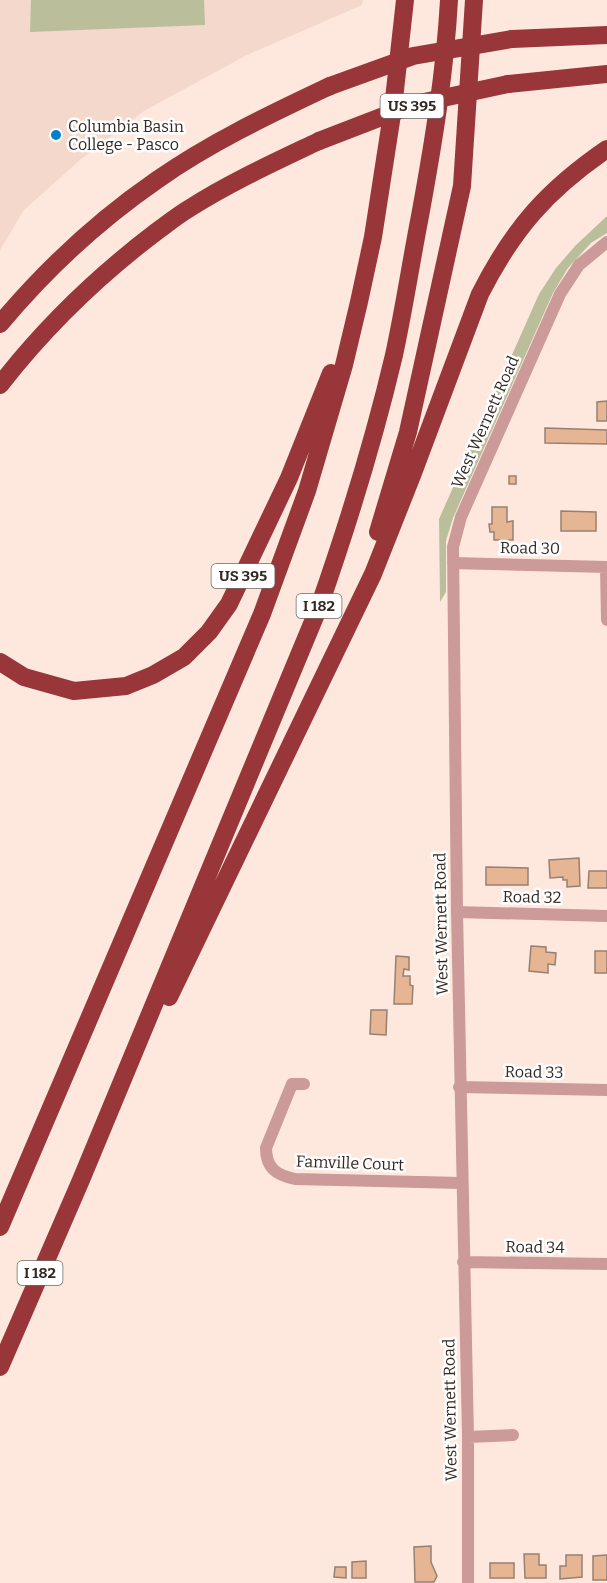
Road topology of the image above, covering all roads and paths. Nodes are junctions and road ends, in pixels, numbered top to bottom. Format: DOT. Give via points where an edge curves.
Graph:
graph roads {
  1 [pos="405,0"];
  2 [pos="449,0"];
  3 [pos="474,0"];
  4 [pos="607,35"];
  5 [pos="607,74"];
  6 [pos="607,149"];
  7 [pos="607,242"];
  8 [pos="359,302"];
  9 [pos="0,324"];
  10 [pos="0,385"];
  11 [pos="453,563"];
  12 [pos="607,567"];
  13 [pos="352,617"];
  14 [pos="607,620"];
  15 [pos="0,662"];
  16 [pos="457,912"];
  17 [pos="607,916"];
  18 [pos="304,1084"];
  19 [pos="459,1087"];
  20 [pos="607,1090"];
  21 [pos="81,1180"];
  22 [pos="461,1183"];
  23 [pos="0,1227"];
  24 [pos="463,1263"];
  25 [pos="607,1264"];
  26 [pos="0,1367"];
  27 [pos="513,1435"];
  28 [pos="468,1437"];
  29 [pos="468,1583"];
  1 -- 8 [label="highway" via="386,162"];
  2 -- 21 [label="highway, I 182" via="432,150 407,291 354,504 319,607"];
  3 -- 13 [label="highway" via="462,186 408,432"];
  4 -- 9 [label="highway, bridge" via="512,39 413,56 330,86 230,135 150,185 63,256"];
  5 -- 10 [label="highway, US 395, bridge" via="508,84 415,104 255,171 188,209 132,250 70,305"];
  6 -- 13 [label="highway" via="544,201 518,231 492,272 414,473"];
  7 -- 11 [label="street, West Wernett Road" via="579,265 564,287 461,517"];
  8 -- 15 [label="highway, US 395" via="289,478 229,604 209,632 184,657 126,686 74,691 24,677"];
  8 -- 23 [label="highway" via="323,439 266,603"];
  11 -- 12 [label="street, Road 30"];
  11 -- 16 [label="street, West Wernett Road"];
  12 -- 14 [label="street"];
  13 -- 21 [label="highway"];
  16 -- 17 [label="street, Road 32"];
  16 -- 19 [label="street, West Wernett Road"];
  18 -- 22 [label="street, Famville Court" via="292,1084 266,1148 266,1157 280,1176"];
  19 -- 20 [label="street, Road 33"];
  19 -- 22 [label="street, West Wernett Road"];
  21 -- 26 [label="highway, I 182"];
  22 -- 24 [label="street, West Wernett Road"];
  24 -- 25 [label="street, Road 34"];
  24 -- 28 [label="street, West Wernett Road"];
  27 -- 28 [label="street"];
  28 -- 29 [label="street, West Wernett Road"];
}
